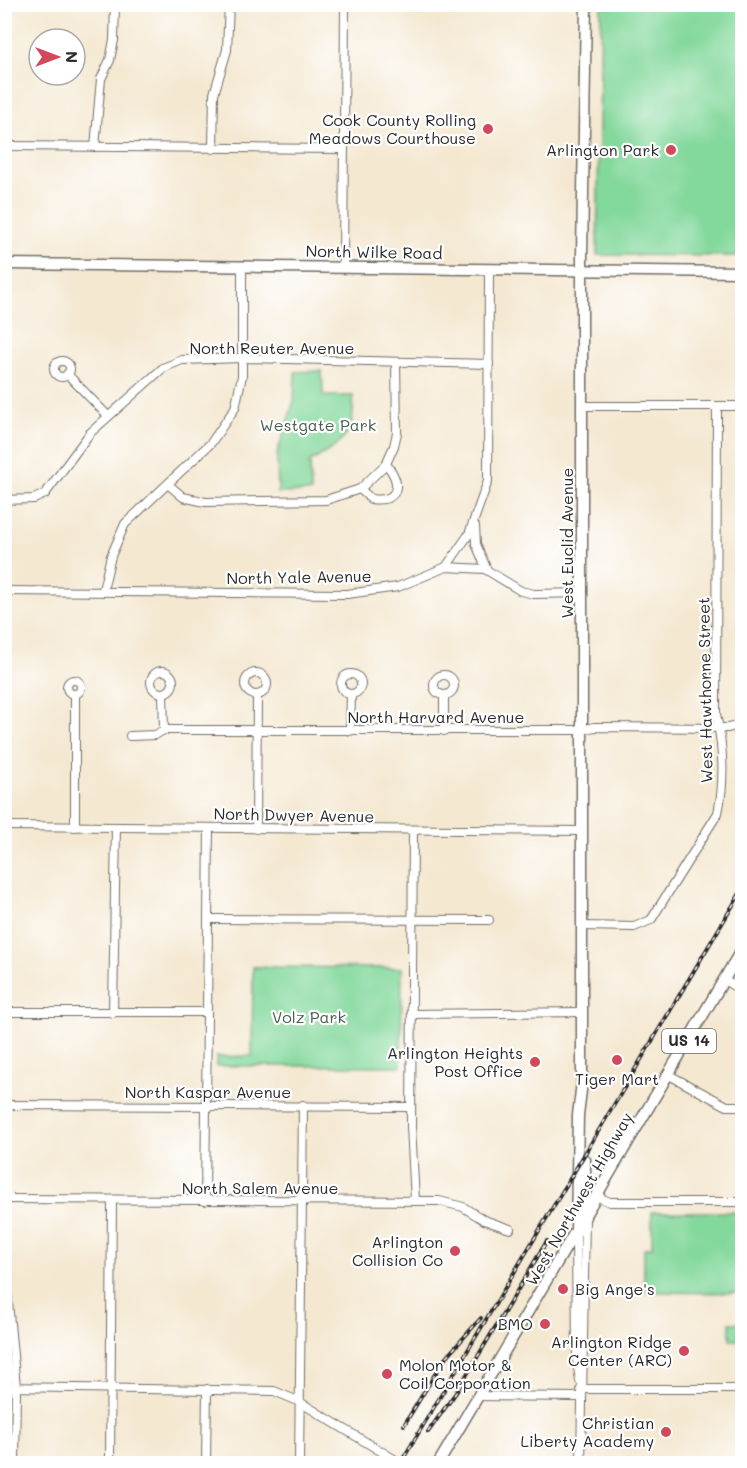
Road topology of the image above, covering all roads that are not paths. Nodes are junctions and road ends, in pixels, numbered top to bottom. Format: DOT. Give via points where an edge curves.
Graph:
graph roads {
  1 [pos="115,4"];
  2 [pos="229,4"];
  3 [pos="345,4"];
  4 [pos="586,4"];
  5 [pos="4,146"];
  6 [pos="95,147"];
  7 [pos="213,149"];
  8 [pos="344,149"];
  9 [pos="4,264"];
  10 [pos="242,266"];
  11 [pos="343,267"];
  12 [pos="489,269"];
  13 [pos="582,270"];
  14 [pos="742,272"];
  15 [pos="242,358"];
  16 [pos="396,362"];
  17 [pos="489,364"];
  18 [pos="67,374"];
  19 [pos="582,406"];
  20 [pos="717,406"];
  21 [pos="742,406"];
  22 [pos="108,416"];
  23 [pos="386,464"];
  24 [pos="169,484"];
  25 [pos="360,489"];
  26 [pos="4,500"];
  27 [pos="476,519"];
  28 [pos="446,567"];
  29 [pos="487,570"];
  30 [pos="103,590"];
  31 [pos="4,591"];
  32 [pos="582,593"];
  33 [pos="163,693"];
  34 [pos="256,694"];
  35 [pos="351,694"];
  36 [pos="75,695"];
  37 [pos="444,695"];
  38 [pos="742,724"];
  39 [pos="719,728"];
  40 [pos="164,730"];
  41 [pos="582,730"];
  42 [pos="350,731"];
  43 [pos="444,731"];
  44 [pos="256,732"];
  45 [pos="130,736"];
  46 [pos="4,826"];
  47 [pos="75,827"];
  48 [pos="116,827"];
  49 [pos="209,828"];
  50 [pos="256,829"];
  51 [pos="413,830"];
  52 [pos="582,831"];
  53 [pos="208,919"];
  54 [pos="489,921"];
  55 [pos="413,922"];
  56 [pos="582,926"];
  57 [pos="742,948"];
  58 [pos="724,980"];
  59 [pos="742,991"];
  60 [pos="4,1012"];
  61 [pos="206,1012"];
  62 [pos="582,1012"];
  63 [pos="113,1013"];
  64 [pos="412,1014"];
  65 [pos="669,1075"];
  66 [pos="582,1082"];
  67 [pos="4,1105"];
  68 [pos="205,1105"];
  69 [pos="303,1105"];
  70 [pos="411,1107"];
  71 [pos="742,1107"];
  72 [pos="585,1173"];
  73 [pos="611,1174"];
  74 [pos="598,1197"];
  75 [pos="4,1199"];
  76 [pos="112,1200"];
  77 [pos="205,1201"];
  78 [pos="303,1201"];
  79 [pos="416,1201"];
  80 [pos="742,1202"];
  81 [pos="585,1217"];
  82 [pos="510,1229"];
  83 [pos="576,1233"];
  84 [pos="4,1260"];
  85 [pos="7,1312"];
  86 [pos="4,1386"];
  87 [pos="16,1387"];
  88 [pos="111,1387"];
  89 [pos="207,1389"];
  90 [pos="742,1389"];
  91 [pos="581,1393"];
  92 [pos="478,1396"];
  93 [pos="298,1401"];
  94 [pos="15,1464"];
  95 [pos="110,1464"];
  96 [pos="206,1464"];
  97 [pos="299,1464"];
  98 [pos="402,1464"];
  99 [pos="438,1464"];
  100 [pos="581,1464"];
  1 -- 6 [label="street" via="114,40 101,79"];
  2 -- 7 [label="street" via="227,50 214,94"];
  3 -- 8 [label="street"];
  4 -- 13 [label="main road, West Euclid Avenue"];
  5 -- 6 [label="street"];
  6 -- 7 [label="street"];
  7 -- 8 [label="street"];
  8 -- 11 [label="street"];
  9 -- 10 [label="main road, North Wilke Road"];
  10 -- 11 [label="main road, North Wilke Road"];
  10 -- 15 [label="street"];
  11 -- 12 [label="main road, North Wilke Road"];
  12 -- 13 [label="main road, North Wilke Road"];
  12 -- 17 [label="street"];
  13 -- 14 [label="main road, North Wilke Road"];
  13 -- 19 [label="main road, West Euclid Avenue"];
  15 -- 16 [label="street, North Reuter Avenue"];
  15 -- 22 [label="street, North Reuter Avenue" via="182,360 172,364"];
  15 -- 24 [label="street" via="235,408 211,443"];
  16 -- 17 [label="street, North Reuter Avenue"];
  16 -- 23 [label="street" via="397,433"];
  17 -- 27 [label="street" via="488,481"];
  18 -- 22 [label="street"];
  19 -- 20 [label="street"];
  19 -- 32 [label="main road, West Euclid Avenue"];
  20 -- 21 [label="street"];
  20 -- 39 [label="street, West Hawthorne Street"];
  22 -- 26 [label="street, North Reuter Avenue" via="90,433 45,494 34,499"];
  23 -- 25 [label="street"];
  23 -- 25 [label="street" via="397,481 392,495 385,500 371,500"];
  24 -- 25 [label="street" via="183,497 205,502 326,500"];
  24 -- 30 [label="street" via="125,524 111,556"];
  27 -- 28 [label="street"];
  27 -- 29 [label="street" via="476,544"];
  28 -- 29 [label="street, North Yale Avenue"];
  28 -- 30 [label="street, North Yale Avenue" via="398,587 347,594"];
  29 -- 32 [label="street, North Yale Avenue" via="521,591"];
  30 -- 31 [label="street, North Yale Avenue"];
  32 -- 41 [label="main road, West Euclid Avenue"];
  33 -- 40 [label="street"];
  34 -- 44 [label="street"];
  35 -- 42 [label="street"];
  36 -- 47 [label="street"];
  37 -- 43 [label="street"];
  38 -- 39 [label="street, North Harvard Avenue"];
  39 -- 41 [label="street, North Harvard Avenue"];
  39 -- 56 [label="street, West Hawthorne Street" via="722,753 718,813 656,916 634,927"];
  40 -- 44 [label="street, North Harvard Avenue"];
  40 -- 45 [label="street, North Harvard Avenue" via="154,735"];
  41 -- 43 [label="street, North Harvard Avenue"];
  41 -- 52 [label="main road, West Euclid Avenue"];
  42 -- 43 [label="street, North Harvard Avenue"];
  42 -- 44 [label="street, North Harvard Avenue"];
  44 -- 50 [label="street"];
  46 -- 47 [label="street, North Dwyer Avenue"];
  47 -- 48 [label="street, North Dwyer Avenue"];
  48 -- 49 [label="street, North Dwyer Avenue"];
  48 -- 63 [label="street"];
  49 -- 50 [label="street, North Dwyer Avenue"];
  49 -- 53 [label="street"];
  50 -- 51 [label="street, North Dwyer Avenue"];
  51 -- 52 [label="street, North Dwyer Avenue"];
  51 -- 55 [label="street"];
  52 -- 56 [label="main road, West Euclid Avenue"];
  53 -- 55 [label="street"];
  53 -- 61 [label="street"];
  54 -- 55 [label="street"];
  55 -- 64 [label="street"];
  56 -- 62 [label="main road, West Euclid Avenue"];
  57 -- 58 [label="main road, West Northwest Highway / US 14"];
  58 -- 59 [label="street"];
  58 -- 65 [label="main road, West Northwest Highway / US 14"];
  60 -- 63 [label="street"];
  61 -- 63 [label="street"];
  61 -- 68 [label="street"];
  62 -- 64 [label="street"];
  62 -- 66 [label="main road, West Euclid Avenue"];
  64 -- 70 [label="street"];
  65 -- 71 [label="street" via="727,1106"];
  65 -- 73 [label="main road, West Northwest Highway / US 14"];
  66 -- 72 [label="main road, West Euclid Avenue"];
  66 -- 83 [label="main road, West Euclid Avenue"];
  67 -- 68 [label="street, North Kaspar Avenue"];
  68 -- 69 [label="street, North Kaspar Avenue"];
  68 -- 77 [label="street"];
  69 -- 70 [label="street, North Kaspar Avenue"];
  69 -- 78 [label="street"];
  70 -- 79 [label="street"];
  72 -- 73 [label="main road" via="594,1182"];
  72 -- 81 [label="main road, West Euclid Avenue"];
  73 -- 74 [label="main road, West Northwest Highway / US 14"];
  74 -- 80 [label="street" via="610,1202"];
  74 -- 81 [label="main road, West Northwest Highway / US 14"];
  75 -- 76 [label="street, North Salem Avenue"];
  76 -- 77 [label="street, North Salem Avenue"];
  76 -- 88 [label="street"];
  77 -- 78 [label="street, North Salem Avenue"];
  78 -- 79 [label="street, North Salem Avenue"];
  78 -- 93 [label="street"];
  79 -- 82 [label="street, North Salem Avenue" via="448,1201 484,1221"];
  81 -- 83 [label="main road, West Northwest Highway / US 14"];
  81 -- 91 [label="street, West Euclid Avenue" via="585,1368"];
  83 -- 91 [label="street, West Euclid Avenue"];
  83 -- 92 [label="main road, West Northwest Highway / US 14"];
  84 -- 85 [label="street"];
  85 -- 87 [label="street"];
  86 -- 87 [label="street"];
  87 -- 88 [label="street"];
  87 -- 94 [label="street"];
  88 -- 89 [label="street"];
  88 -- 95 [label="street"];
  89 -- 93 [label="street" via="274,1391"];
  89 -- 96 [label="street"];
  90 -- 91 [label="street"];
  91 -- 92 [label="street"];
  91 -- 100 [label="street, West Euclid Avenue"];
  92 -- 99 [label="main road, West Northwest Highway / US 14"];
  93 -- 97 [label="street"];
  93 -- 98 [label="street"];
}
